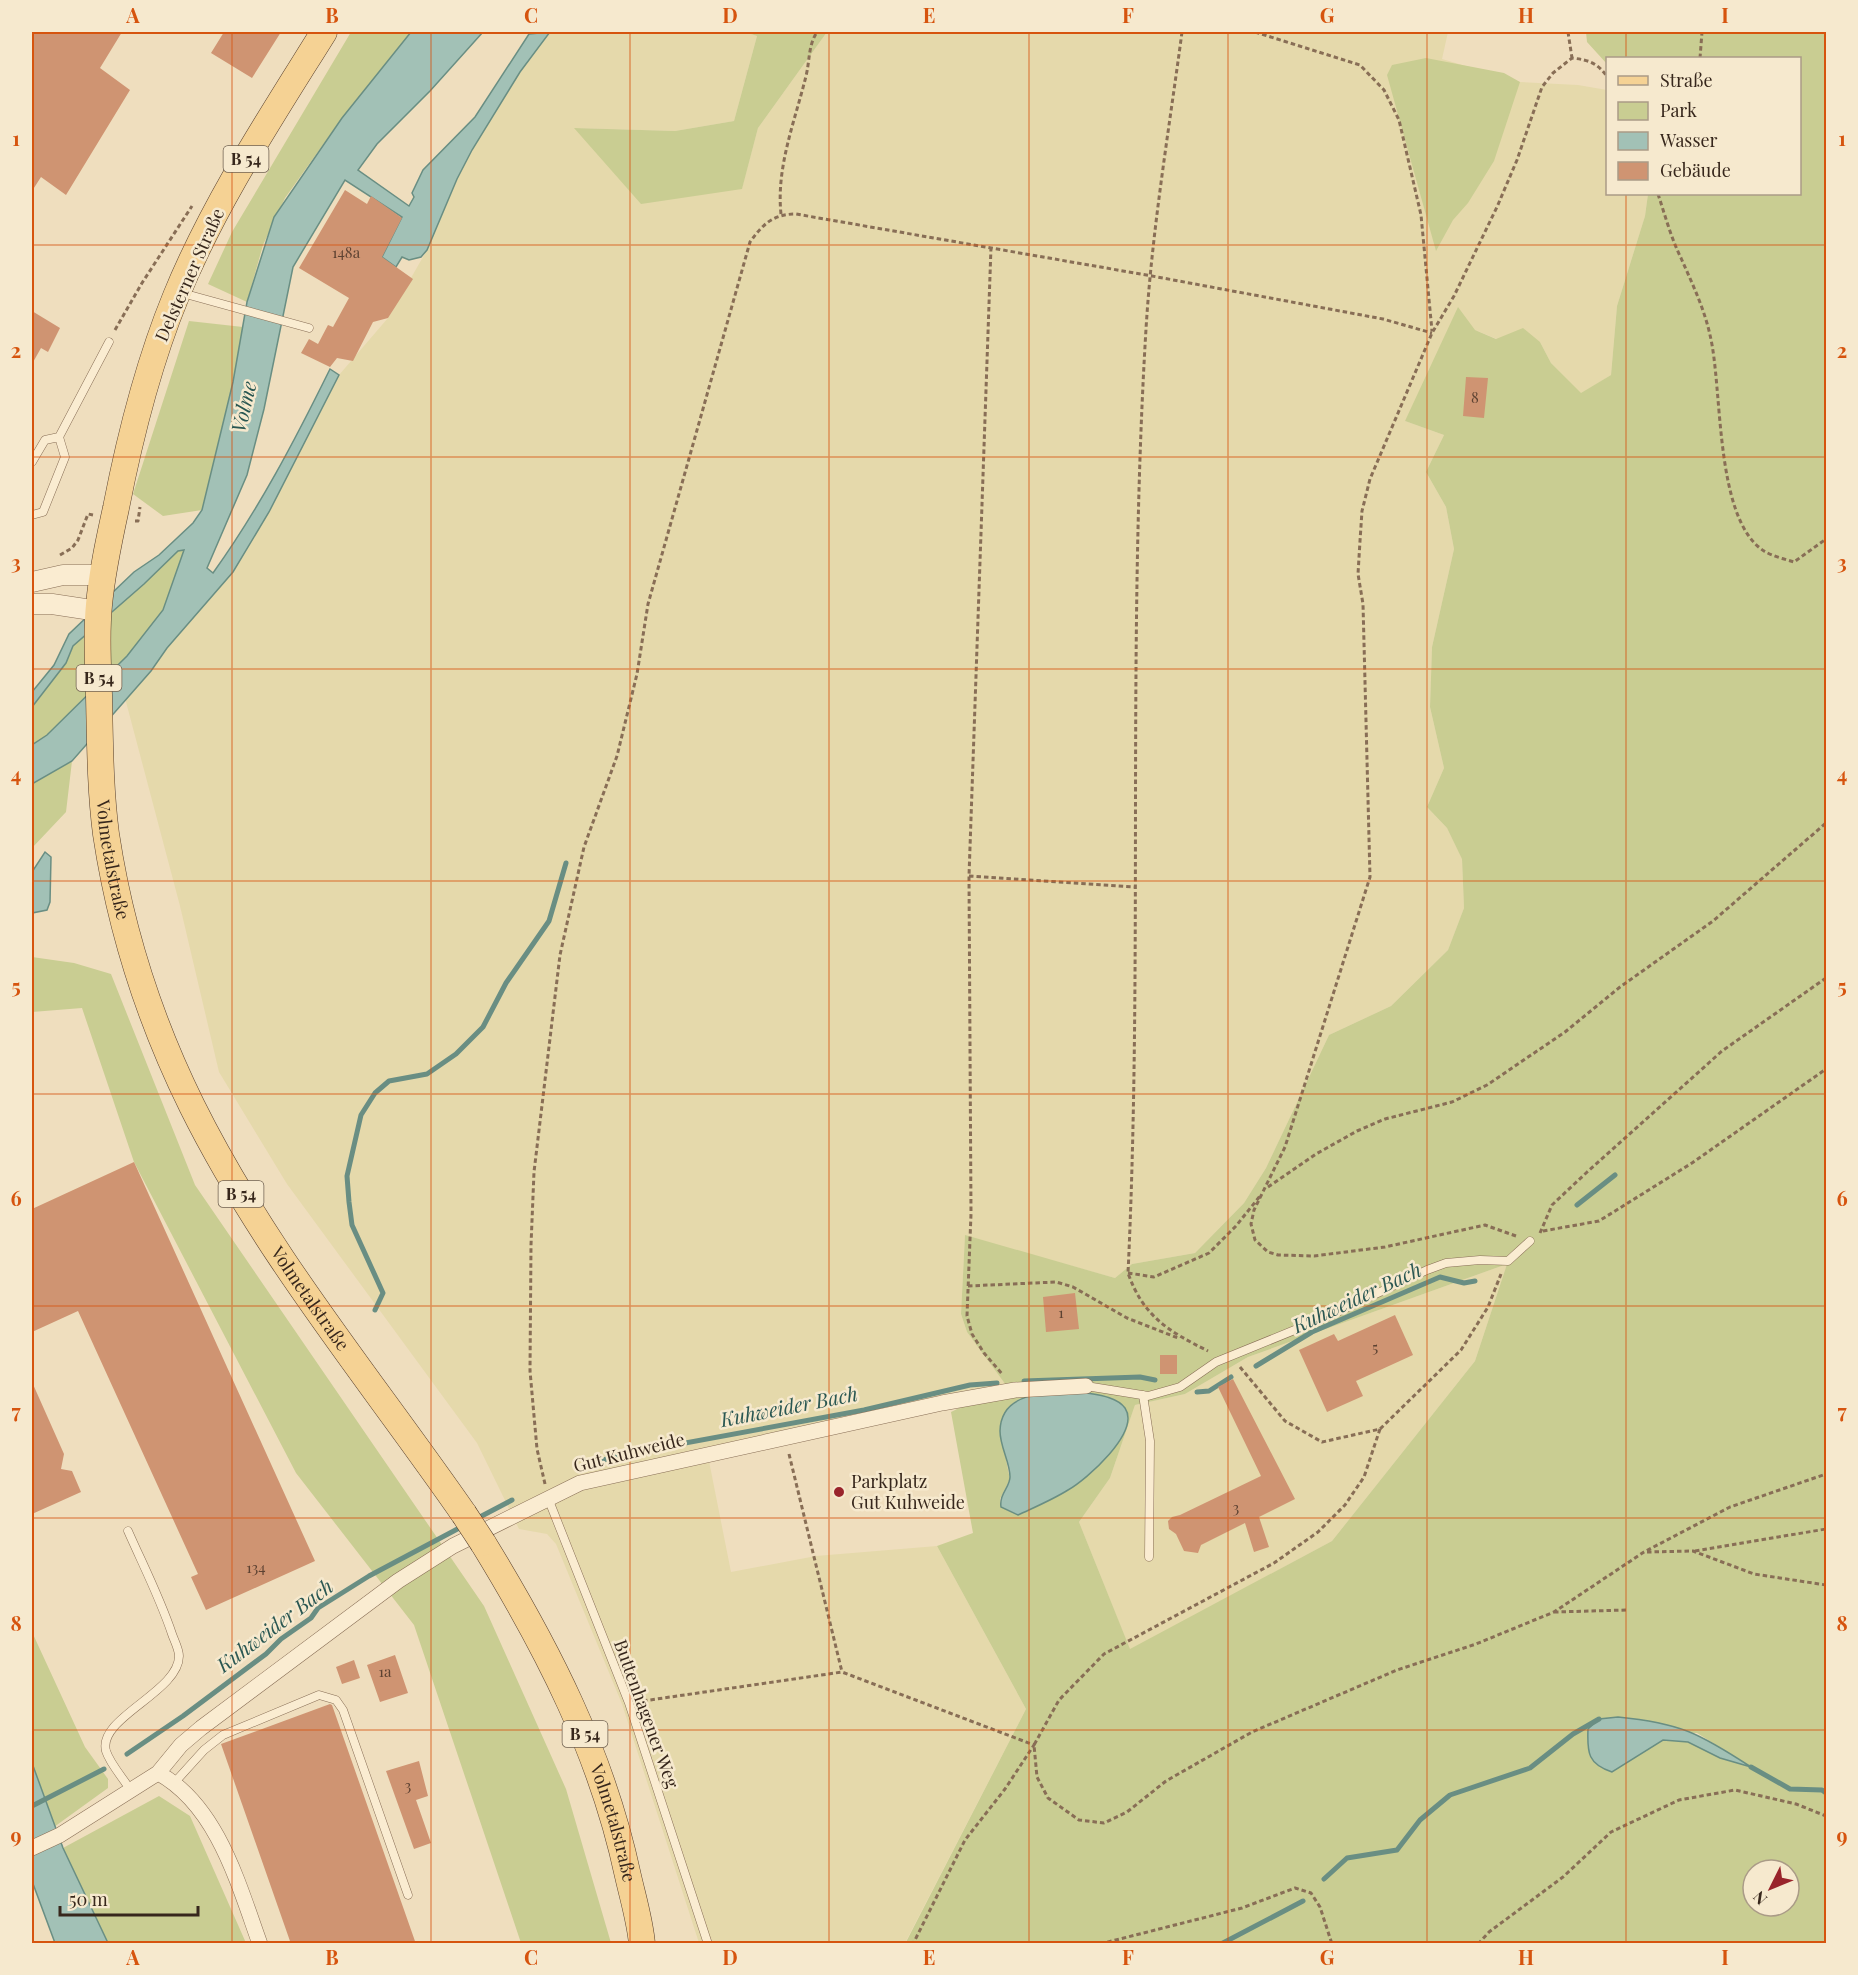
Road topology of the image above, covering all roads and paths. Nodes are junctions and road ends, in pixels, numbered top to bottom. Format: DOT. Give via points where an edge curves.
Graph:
graph roads {
  1 [pos="324,32"];
  2 [pos="817,32"];
  3 [pos="1182,32"];
  4 [pos="1255,32"];
  5 [pos="1568,32"];
  6 [pos="1702,32"];
  7 [pos="1700,57"];
  8 [pos="1572,58"];
  9 [pos="1606,75"];
  10 [pos="1660,195"];
  11 [pos="197,198"];
  12 [pos="781,214"];
  13 [pos="991,247"];
  14 [pos="1152,276"];
  15 [pos="190,296"];
  16 [pos="309,328"];
  17 [pos="1432,333"];
  18 [pos="109,342"];
  19 [pos="59,436"];
  20 [pos="32,462"];
  21 [pos="141,500"];
  22 [pos="88,514"];
  23 [pos="32,515"];
  24 [pos="138,521"];
  25 [pos="1827,539"];
  26 [pos="57,556"];
  27 [pos="102,575"];
  28 [pos="32,582"];
  29 [pos="32,604"];
  30 [pos="98,611"];
  31 [pos="1827,823"];
  32 [pos="969,876"];
  33 [pos="1135,887"];
  34 [pos="1827,978"];
  35 [pos="1827,1070"];
  36 [pos="1266,1188"];
  37 [pos="1543,1231"];
  38 [pos="1530,1241"];
  39 [pos="1508,1261"];
  40 [pos="1128,1273"];
  41 [pos="968,1286"];
  42 [pos="1186,1340"];
  43 [pos="1231,1356"];
  44 [pos="1216,1362"];
  45 [pos="1086,1386"];
  46 [pos="1015,1390"];
  47 [pos="1143,1395"];
  48 [pos="1380,1429"];
  49 [pos="785,1437"];
  50 [pos="1827,1474"];
  51 [pos="548,1497"];
  52 [pos="1827,1528"];
  53 [pos="128,1531"];
  54 [pos="1693,1551"];
  55 [pos="1644,1552"];
  56 [pos="1149,1557"];
  57 [pos="1827,1585"];
  58 [pos="1627,1610"];
  59 [pos="1554,1612"];
  60 [pos="842,1672"];
  61 [pos="629,1703"];
  62 [pos="1034,1745"];
  63 [pos="158,1773"];
  64 [pos="175,1782"];
  65 [pos="131,1791"];
  66 [pos="1827,1816"];
  67 [pos="32,1848"];
  68 [pos="408,1895"];
  69 [pos="260,1944"];
  70 [pos="642,1944"];
  71 [pos="708,1944"];
  72 [pos="913,1944"];
  73 [pos="1100,1944"];
  74 [pos="1332,1944"];
  75 [pos="1478,1944"];
  1 -- 15 [label="main road, Delsterner Straße / B 54" via="228,190"];
  2 -- 12 [label="path" via="810,43 807,73 790,133 779,192"];
  3 -- 14 [label="path"];
  4 -- 17 [label="path" via="1360,65 1384,90 1399,120 1421,215"];
  5 -- 8 [label="path"];
  6 -- 7 [label="path"];
  8 -- 9 [label="path" via="1601,66"];
  8 -- 17 [label="path" via="1542,87 1497,207"];
  10 -- 25 [label="path" via="1710,332 1730,495 1741,523 1764,552 1794,562"];
  11 -- 18 [label="path"];
  12 -- 13 [label="path"];
  12 -- 51 [label="path" via="762,224 750,242 648,604 637,674 617,756 584,847 560,955 534,1172 531,1245 530,1371 537,1449"];
  13 -- 14 [label="path"];
  13 -- 32 [label="path"];
  14 -- 17 [label="path" via="1383,319"];
  14 -- 33 [label="path" via="1140,481"];
  15 -- 16 [label="lane"];
  15 -- 27 [label="main road, Delsterner Straße / B 54" via="146,380"];
  17 -- 36 [label="path" via="1370,480 1362,511 1358,574 1363,604 1370,877 1285,1147"];
  18 -- 19 [label="lane"];
  19 -- 20 [label="lane" via="45,440"];
  19 -- 23 [label="lane" via="65,457 43,512"];
  21 -- 24 [label="path"];
  22 -- 26 [label="path" via="78,540"];
  27 -- 28 [label="street" via="63,575"];
  27 -- 30 [label="main road, Delsterner Straße / B 54"];
  29 -- 30 [label="street"];
  30 -- 70 [label="main road, Volmetalstraße / B 54, bridge" via="106,831 140,976 171,1063 255,1218 464,1515 532,1623 587,1738 620,1841"];
  31 -- 36 [label="path" via="1713,921 1487,1085 1452,1102 1385,1119 1357,1131"];
  32 -- 33 [label="path"];
  32 -- 41 [label="path"];
  33 -- 40 [label="path" via="1136,1036"];
  34 -- 37 [label="path" via="1722,1051 1552,1205"];
  35 -- 37 [label="path" via="1599,1221"];
  36 -- 38 [label="path" via="1251,1224 1261,1247 1278,1255 1314,1256 1385,1247 1485,1225"];
  36 -- 40 [label="path" via="1209,1252 1154,1277"];
  37 -- 38 [label="path"];
  38 -- 39 [label="lane"];
  39 -- 43 [label="lane" via="1446,1263"];
  39 -- 48 [label="path" via="1488,1307 1461,1350"];
  40 -- 42 [label="path" via="1136,1297 1149,1314"];
  41 -- 42 [label="path" via="1056,1282 1074,1287 1127,1318"];
  41 -- 46 [label="path" via="967,1316 972,1334"];
  42 -- 44 [label="path" via="1208,1352"];
  43 -- 44 [label="lane"];
  43 -- 48 [label="path" via="1285,1421 1322,1442"];
  44 -- 47 [label="lane" via="1180,1387"];
  45 -- 46 [label="street, Gut Kuhweide"];
  45 -- 47 [label="lane"];
  46 -- 49 [label="street, Gut Kuhweide"];
  47 -- 56 [label="lane" via="1150,1441"];
  48 -- 62 [label="path" via="1364,1477 1345,1505 1318,1532 1274,1563 1104,1654 1059,1700"];
  49 -- 51 [label="street, Gut Kuhweide" via="580,1483"];
  49 -- 60 [label="path"];
  50 -- 55 [label="path" via="1730,1507"];
  51 -- 61 [label="lane, Buttenhagener Weg"];
  51 -- 63 [label="street, Gut Kuhweide" via="453,1546 398,1581 201,1728"];
  52 -- 54 [label="path"];
  53 -- 65 [label="lane" via="179,1655 167,1681 115,1725 107,1742 106,1751"];
  54 -- 55 [label="path"];
  54 -- 57 [label="path" via="1754,1574"];
  55 -- 59 [label="path"];
  58 -- 59 [label="path"];
  59 -- 62 [label="path" via="1397,1670 1252,1732 1166,1781 1127,1812 1104,1822 1079,1820 1048,1798 1037,1777"];
  60 -- 61 [label="path"];
  60 -- 62 [label="path"];
  61 -- 71 [label="lane, Buttenhagener Weg"];
  62 -- 72 [label="path" via="965,1840"];
  63 -- 64 [label="street"];
  63 -- 65 [label="street, Gut Kuhweide"];
  64 -- 68 [label="lane" via="223,1735 320,1695 336,1700 343,1710"];
  64 -- 69 [label="street" via="201,1810 222,1848"];
  65 -- 67 [label="street, Gut Kuhweide"];
  66 -- 75 [label="path" via="1796,1804 1735,1790 1679,1800 1611,1832 1563,1877"];
  73 -- 74 [label="path" via="1242,1908 1295,1888 1311,1893"];
}
